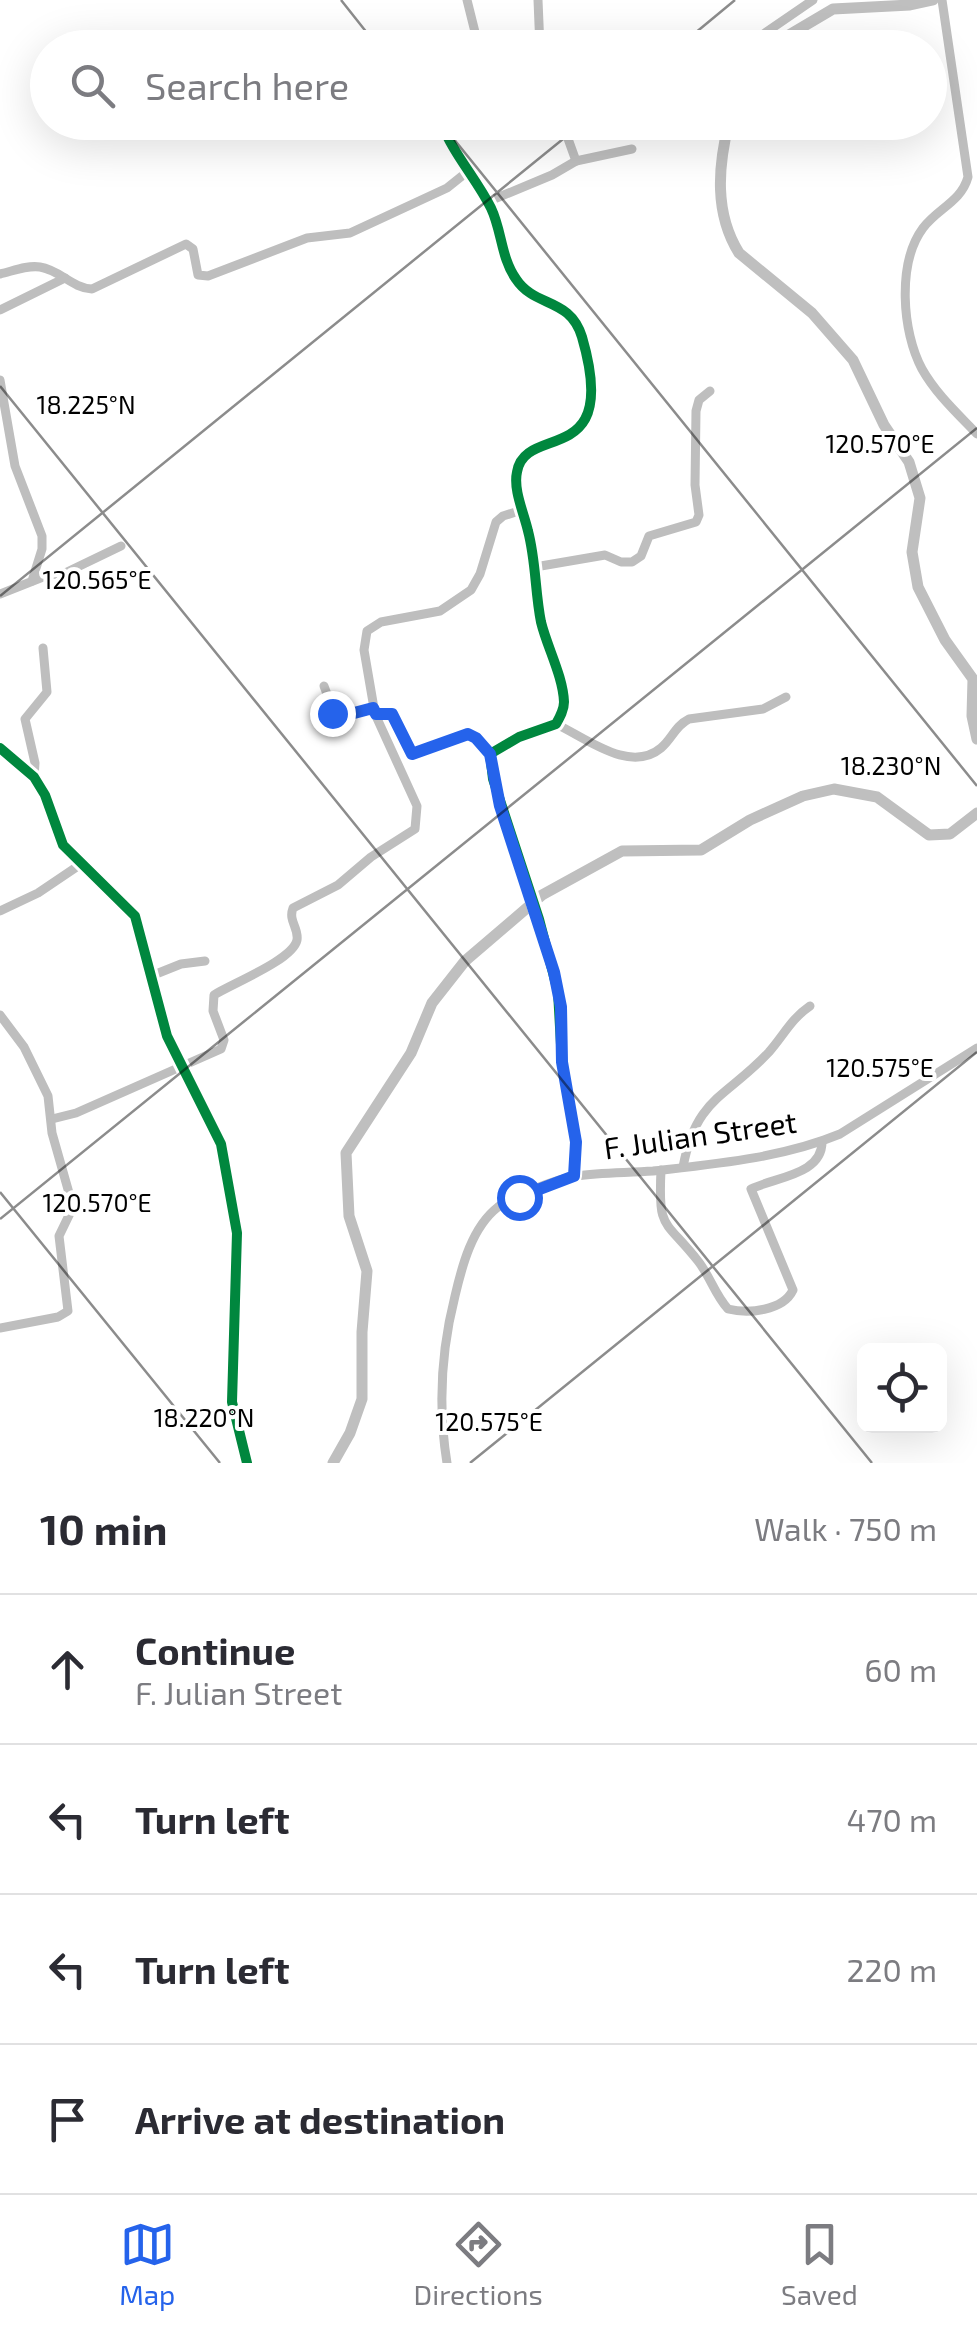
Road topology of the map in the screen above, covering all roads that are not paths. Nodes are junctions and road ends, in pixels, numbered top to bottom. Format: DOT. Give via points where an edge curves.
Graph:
graph roads {
  1 [pos="467,0"];
  2 [pos="538,0"];
  3 [pos="813,0"];
  4 [pos="942,4"];
  5 [pos="474,30"];
  6 [pos="539,30"];
  7 [pos="769,30"];
  8 [pos="946,30"];
  9 [pos="947,37"];
  10 [pos="450,140"];
  11 [pos="568,140"];
  12 [pos="632,149"];
  13 [pos="576,161"];
  14 [pos="467,172"];
  15 [pos="487,202"];
  16 [pos="0,274"];
  17 [pos="66,278"];
  18 [pos="0,310"];
  19 [pos="0,380"];
  20 [pos="710,391"];
  21 [pos="977,434"];
  22 [pos="522,510"];
  23 [pos="121,546"];
  24 [pos="534,567"];
  25 [pos="32,581"];
  26 [pos="0,594"];
  27 [pos="43,648"];
  28 [pos="324,686"];
  29 [pos="786,697"];
  30 [pos="374,711"];
  31 [pos="556,724"];
  32 [pos="0,748"];
  33 [pos="412,754"];
  34 [pos="490,754"];
  35 [pos="397,767"];
  36 [pos="34,777"];
  37 [pos="81,864"];
  38 [pos="0,911"];
  39 [pos="205,961"];
  40 [pos="151,976"];
  41 [pos="810,1006"];
  42 [pos="0,1015"];
  43 [pos="977,1048"];
  44 [pos="180,1066"];
  45 [pos="52,1119"];
  46 [pos="822,1141"];
  47 [pos="683,1167"];
  48 [pos="661,1170"];
  49 [pos="574,1176"];
  50 [pos="0,1328"];
  51 [pos="247,1462"];
  52 [pos="238,1463"];
  53 [pos="447,1463"];
  1 -- 5 [label="street"];
  2 -- 6 [label="street"];
  3 -- 7 [label="street"];
  4 -- 8 [label="street"];
  9 -- 21 [label="street" via="968,176 960,195 917,238 908,309 920,366"];
  10 -- 14 [label="street"];
  11 -- 13 [label="street"];
  12 -- 13 [label="street"];
  13 -- 15 [label="street"];
  14 -- 15 [label="street"];
  14 -- 17 [label="street" via="447,188 350,232 306,238 208,276 198,275 194,249 186,244 99,287 87,290"];
  15 -- 22 [label="street" via="517,282 575,322 589,375 583,426 537,448 517,467"];
  16 -- 17 [label="street" via="38,267"];
  17 -- 18 [label="street"];
  19 -- 25 [label="street" via="16,466 42,536"];
  20 -- 24 [label="street" via="696,411 696,522 649,536 632,562 605,555"];
  22 -- 24 [label="street"];
  22 -- 30 [label="street" via="496,522 471,590 440,611 367,631"];
  23 -- 25 [label="street"];
  24 -- 31 [label="street" via="564,702"];
  25 -- 26 [label="street"];
  27 -- 36 [label="street" via="47,692 25,719"];
  28 -- 30 [label="street" via="335,716"];
  29 -- 31 [label="street" via="763,710 688,718 643,757 618,755"];
  30 -- 33 [label="street" via="392,714"];
  30 -- 35 [label="street"];
  31 -- 34 [label="street"];
  32 -- 36 [label="street"];
  33 -- 34 [label="street" via="468,734"];
  33 -- 35 [label="street"];
  34 -- 49 [label="street" via="561,1007"];
  35 -- 44 [label="street" via="417,806 415,829 338,886 293,908 294,946 213,997 221,1050"];
  36 -- 37 [label="street" via="59,838"];
  37 -- 38 [label="street"];
  37 -- 40 [label="street" via="134,916"];
  39 -- 40 [label="street"];
  40 -- 44 [label="street"];
  41 -- 47 [label="street" via="701,1114"];
  42 -- 45 [label="street" via="43,1083"];
  43 -- 46 [label="street, F. Julian Street"];
  44 -- 45 [label="street"];
  44 -- 51 [label="street" via="217,1132 234,1206 232,1402"];
  45 -- 50 [label="street" via="72,1207 60,1236 68,1310"];
  46 -- 47 [label="street, F. Julian Street"];
  46 -- 48 [label="street" via="814,1164 750,1190 793,1290 783,1303 750,1311 728,1309 663,1222"];
  47 -- 48 [label="street, F. Julian Street"];
  48 -- 49 [label="street, F. Julian Street"];
  49 -- 53 [label="street, F. Julian Street" via="498,1208 480,1226 467,1255 443,1370"];
  51 -- 52 [label="street"];
}
